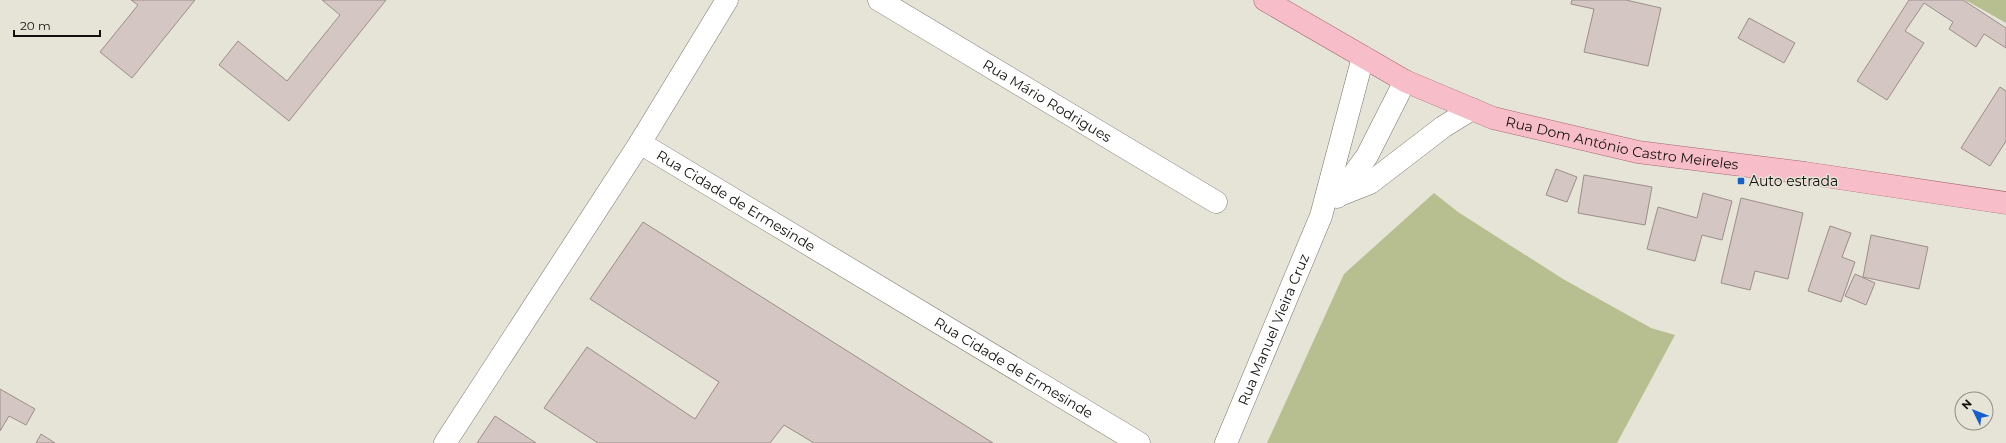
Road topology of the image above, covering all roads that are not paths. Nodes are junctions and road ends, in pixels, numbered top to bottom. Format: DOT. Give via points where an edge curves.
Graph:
graph roads {
  1 [pos="727,0"];
  2 [pos="879,0"];
  3 [pos="1265,0"];
  4 [pos="1363,57"];
  5 [pos="1405,81"];
  6 [pos="1472,109"];
  7 [pos="640,143"];
  8 [pos="1337,196"];
  9 [pos="1216,202"];
  10 [pos="2006,203"];
  11 [pos="1321,216"];
  12 [pos="445,443"];
  13 [pos="1139,443"];
  14 [pos="1226,443"];
  1 -- 7 [label="street"];
  2 -- 9 [label="street, Rua Mário Rodrigues"];
  3 -- 4 [label="main road, Rua Dom António Castro Meireles"];
  4 -- 5 [label="main road, Rua Dom António Castro Meireles"];
  4 -- 11 [label="street, Rua Manuel Vieira Cruz"];
  5 -- 6 [label="main road, Rua Dom António Castro Meireles"];
  5 -- 8 [label="street, Rua Manuel Vieira Cruz" via="1367,156"];
  6 -- 8 [label="street, Rua Manuel Vieira Cruz" via="1443,127 1370,183"];
  6 -- 10 [label="main road, Rua Dom António Castro Meireles" via="1493,118 1638,152 1805,173"];
  7 -- 12 [label="street"];
  7 -- 13 [label="street, Rua Cidade de Ermesinde"];
  8 -- 11 [label="street, Rua Manuel Vieira Cruz"];
  11 -- 14 [label="street, Rua Manuel Vieira Cruz"];
}
